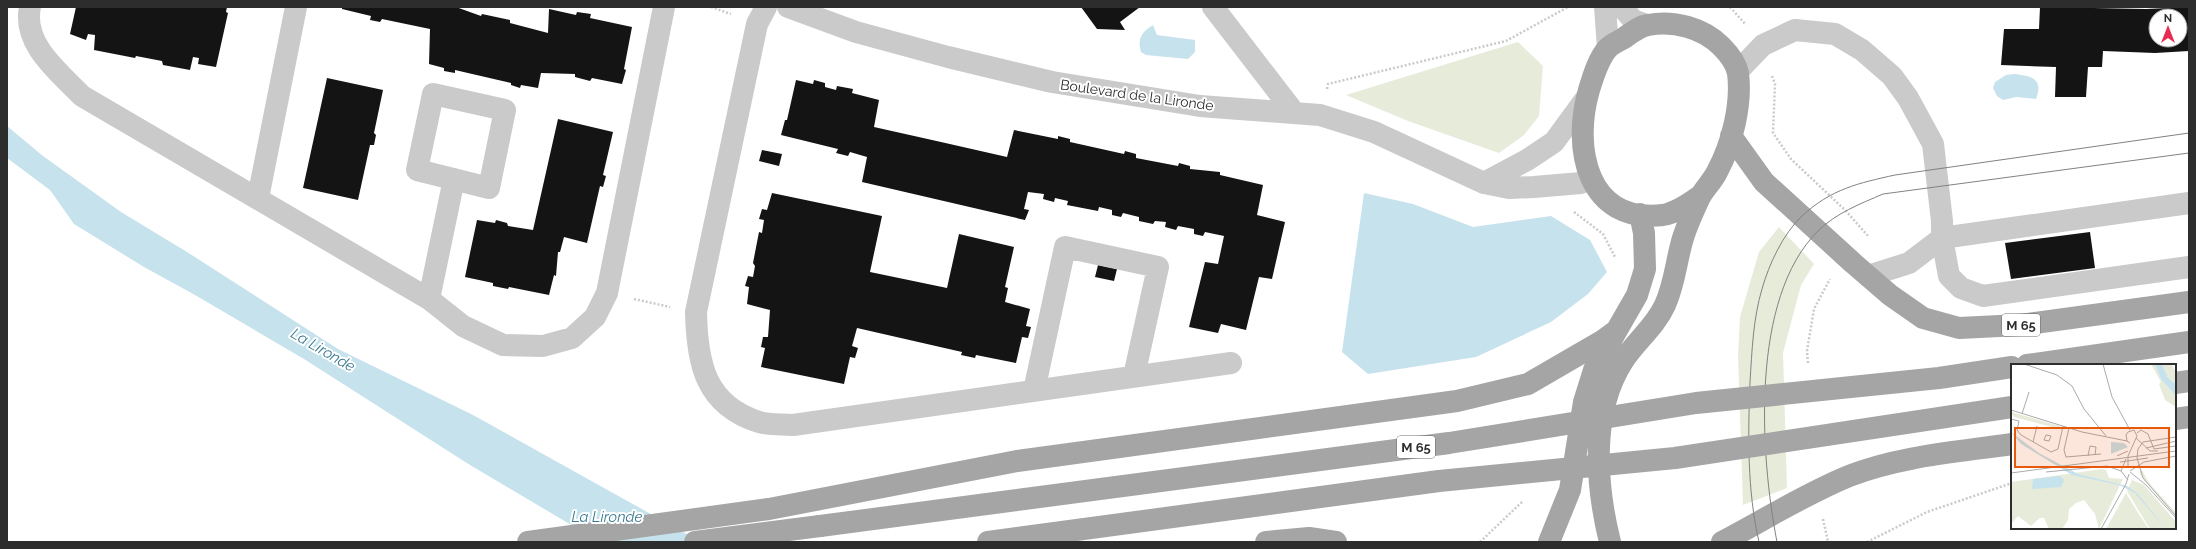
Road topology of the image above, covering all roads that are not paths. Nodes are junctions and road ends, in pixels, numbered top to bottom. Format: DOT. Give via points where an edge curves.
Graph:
graph roads {
  1 [pos="30,7"];
  2 [pos="296,7"];
  3 [pos="664,7"];
  4 [pos="766,7"];
  5 [pos="788,7"];
  6 [pos="1213,7"];
  7 [pos="1605,7"];
  8 [pos="1622,7"];
  9 [pos="1647,25"];
  10 [pos="1608,48"];
  11 [pos="1738,71"];
  12 [pos="1587,97"];
  13 [pos="1293,111"];
  14 [pos="1731,136"];
  15 [pos="1591,178"];
  16 [pos="454,179"];
  17 [pos="1484,183"];
  18 [pos="1700,196"];
  19 [pos="258,198"];
  20 [pos="2189,203"];
  21 [pos="1640,214"];
  22 [pos="1942,238"];
  23 [pos="2189,267"];
  24 [pos="1860,269"];
  25 [pos="430,299"];
  26 [pos="2189,302"];
  27 [pos="1617,330"];
  28 [pos="2189,342"];
  29 [pos="1231,363"];
  30 [pos="2035,364"];
  31 [pos="2011,367"];
  32 [pos="1134,376"];
  33 [pos="2189,381"];
  34 [pos="2176,383"];
  35 [pos="1034,391"];
  36 [pos="2011,407"];
  37 [pos="2189,417"];
  38 [pos="2176,419"];
  39 [pos="2011,444"];
  40 [pos="700,541"];
  41 [pos="528,542"];
  42 [pos="988,542"];
  43 [pos="1266,542"];
  44 [pos="1336,542"];
  45 [pos="1549,542"];
  46 [pos="1610,542"];
  47 [pos="1722,542"];
  1 -- 19 [label="street" via="28,18 38,50 82,96"];
  2 -- 19 [label="street"];
  3 -- 25 [label="street" via="607,292 595,317 572,338 543,346 503,345 463,326"];
  4 -- 35 [label="street" via="757,24 696,312 697,346 706,381 728,408 760,423 793,425"];
  5 -- 13 [label="street, Boulevard de la Lironde" via="856,32 1052,82 1200,106"];
  6 -- 13 [label="street"];
  7 -- 10 [label="street"];
  8 -- 9 [label="street" via="1633,20"];
  9 -- 10 [label="main road"];
  9 -- 11 [label="main road" via="1692,27 1711,36 1729,54"];
  10 -- 12 [label="main road" via="1594,73"];
  11 -- 14 [label="main road" via="1737,110"];
  11 -- 22 [label="street" via="1763,45 1795,30 1835,34 1862,50 1892,76 1908,98 1933,144"];
  12 -- 15 [label="main road" via="1582,115 1582,134 1585,160"];
  12 -- 17 [label="street" via="1554,142"];
  13 -- 17 [label="street, Boulevard de la Lironde" via="1320,115 1374,132"];
  14 -- 18 [label="main road" via="1717,172"];
  14 -- 24 [label="main road, M 65" via="1764,182"];
  15 -- 17 [label="street, Boulevard de la Lironde" via="1581,183 1534,187 1509,188"];
  15 -- 21 [label="main road" via="1604,199 1620,209"];
  16 -- 16 [label="street" via="488,188 505,110 433,94 416,170"];
  16 -- 25 [label="street"];
  18 -- 21 [label="main road" via="1680,209 1664,215"];
  18 -- 46 [label="main road" via="1682,238 1674,281 1664,307 1649,331 1623,361 1610,390 1599,448 1601,509"];
  19 -- 25 [label="street"];
  20 -- 22 [label="street"];
  21 -- 27 [label="main road" via="1644,233 1645,269 1637,295"];
  22 -- 23 [label="street" via="1949,276 1961,288 1983,296"];
  22 -- 24 [label="street" via="1909,263"];
  24 -- 26 [label="main road, M 65" via="1922,318 1959,328 2020,325"];
  27 -- 41 [label="main road" via="1528,384 1457,401 1018,461 769,509"];
  27 -- 45 [label="main road" via="1594,370 1584,402 1570,490"];
  28 -- 30 [label="main road"];
  29 -- 32 [label="street"];
  31 -- 40 [label="main road, M 65, bridge" via="1939,378 1696,403 1441,444"];
  32 -- 35 [label="street"];
  32 -- 35 [label="street" via="1158,267 1065,247"];
  33 -- 34 [label="main road"];
  36 -- 42 [label="main road, bridge" via="1675,458 1439,482"];
  37 -- 38 [label="main road"];
  39 -- 47 [label="main road" via="1885,465 1849,476"];
  43 -- 44 [label="main road" via="1309,538"];
}
